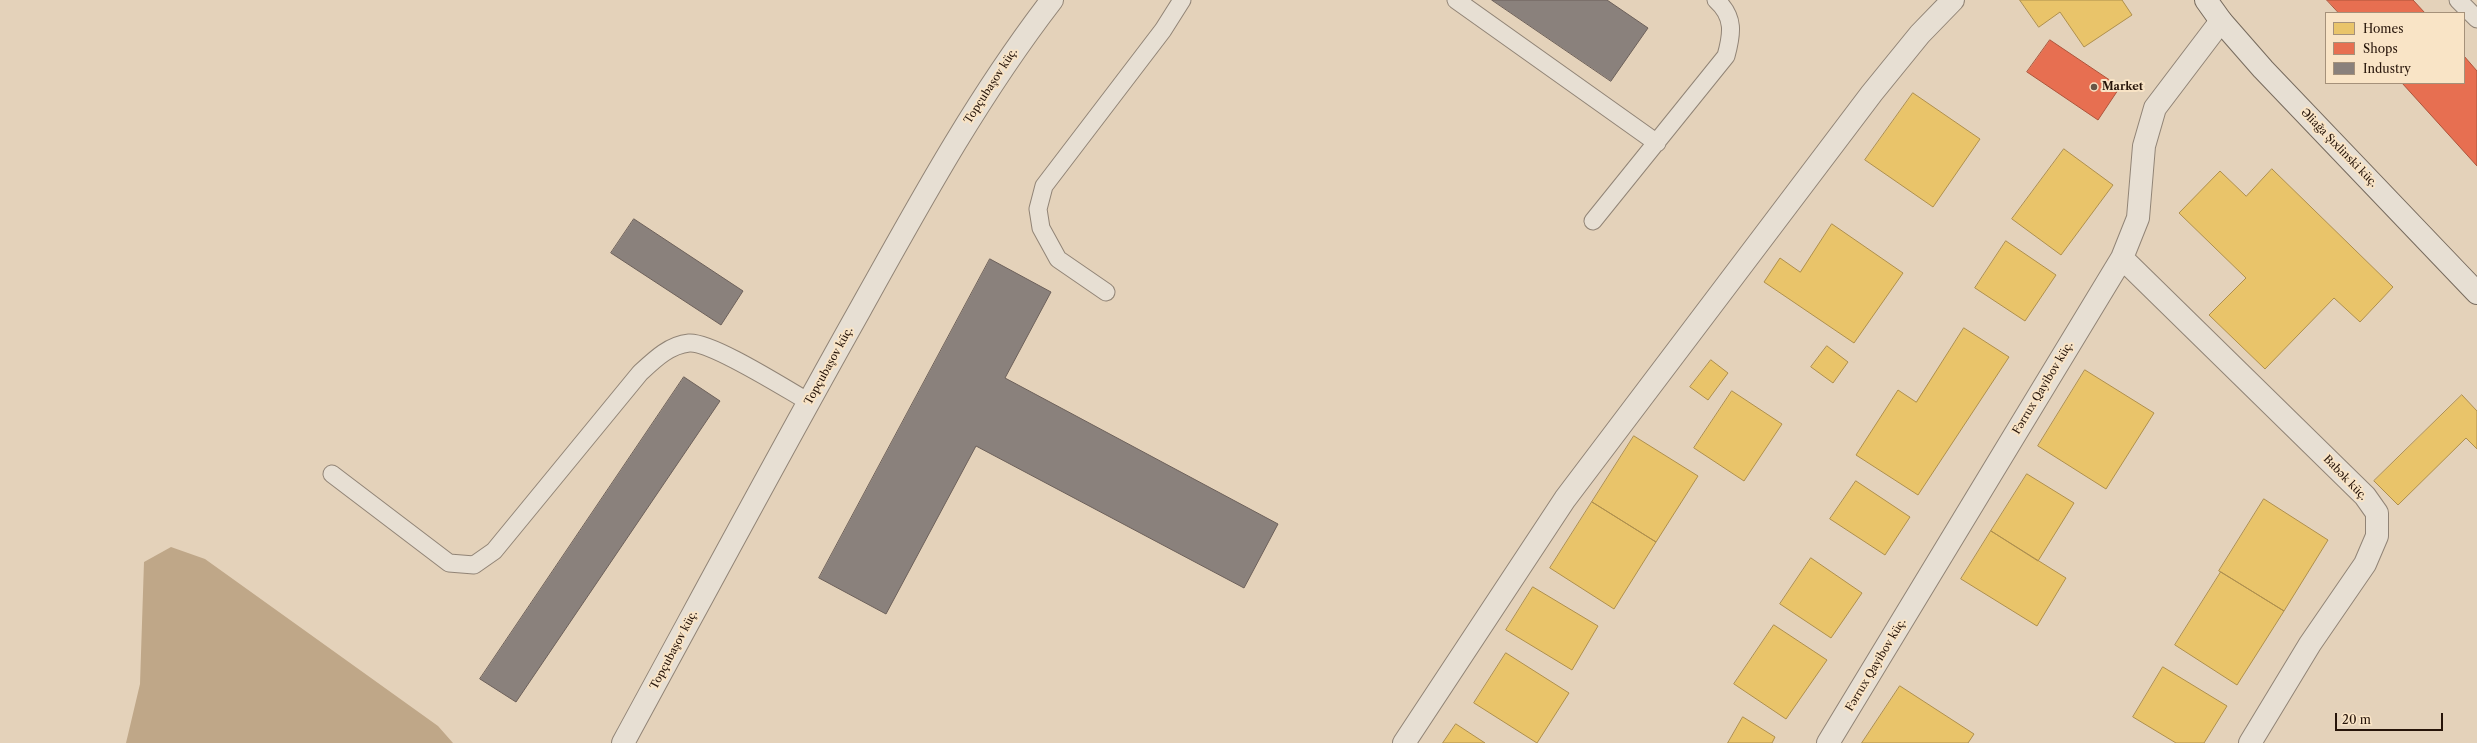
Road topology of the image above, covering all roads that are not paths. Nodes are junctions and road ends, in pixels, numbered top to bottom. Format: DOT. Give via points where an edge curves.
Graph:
graph roads {
  1 [pos="1052,0"];
  2 [pos="1182,0"];
  3 [pos="1456,0"];
  4 [pos="1716,0"];
  5 [pos="1953,0"];
  6 [pos="2206,0"];
  7 [pos="2458,0"];
  8 [pos="2477,19"];
  9 [pos="2221,21"];
  10 [pos="1657,143"];
  11 [pos="1593,221"];
  12 [pos="2122,258"];
  13 [pos="2476,289"];
  14 [pos="1106,292"];
  15 [pos="809,402"];
  16 [pos="332,474"];
  17 [pos="623,743"];
  18 [pos="1404,743"];
  19 [pos="1828,743"];
  20 [pos="2250,743"];
  1 -- 15 [label="street, Topçubaşov küç." via="1014,49 943,162"];
  2 -- 14 [label="lane" via="1163,30 1044,186 1038,209 1041,228 1058,259"];
  3 -- 10 [label="lane"];
  4 -- 10 [label="lane" via="1723,6 1733,32 1726,56"];
  5 -- 18 [label="street" via="1920,34 1872,93 1565,499"];
  6 -- 9 [label="street, Əliağa Şıxlinski küç."];
  7 -- 8 [label="lane"];
  9 -- 12 [label="street, Fərrux Qayibov küç." via="2155,108 2144,146 2138,218"];
  9 -- 13 [label="street, Əliağa Şıxlinski küç." via="2263,69"];
  10 -- 11 [label="lane"];
  12 -- 19 [label="street, Fərrux Qayibov küç."];
  12 -- 20 [label="street, Babək küç." via="2365,496 2377,513 2377,536 2365,564 2310,644"];
  15 -- 16 [label="lane" via="711,348 689,343 662,353 640,373 494,551 474,565 448,563"];
  15 -- 17 [label="street, Topçubaşov küç."];
}
